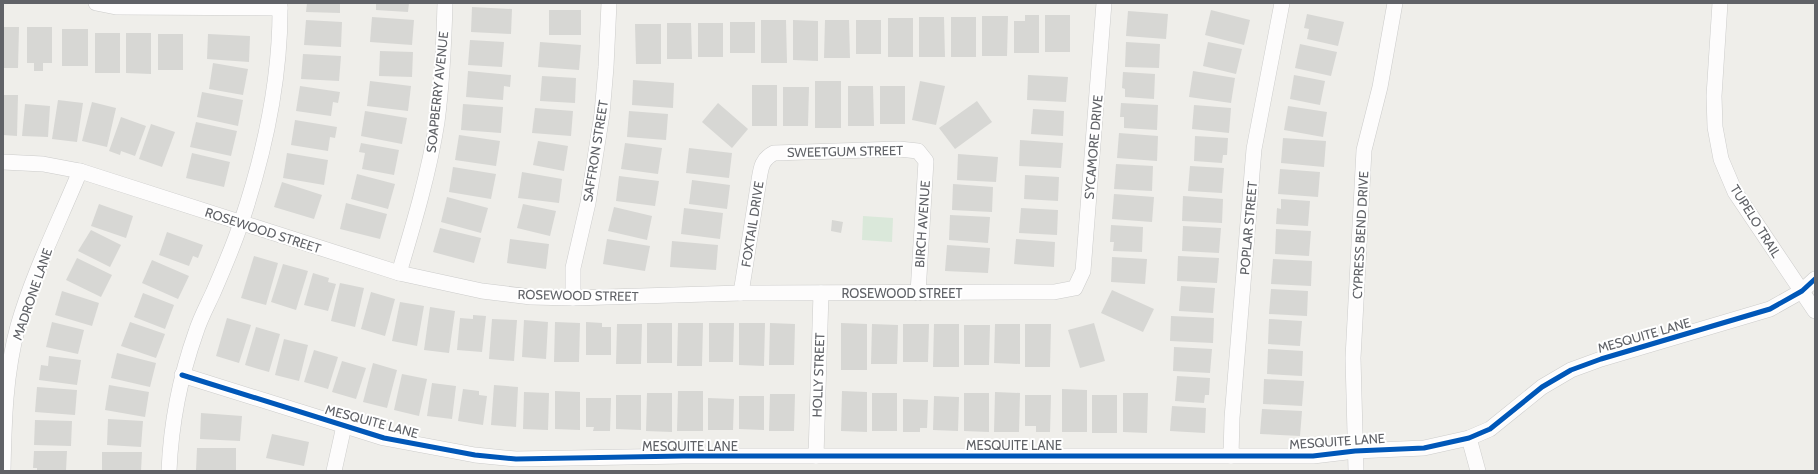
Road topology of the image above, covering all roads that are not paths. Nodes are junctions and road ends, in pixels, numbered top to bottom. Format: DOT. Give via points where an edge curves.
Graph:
graph roads {
  1 [pos="96,3"];
  2 [pos="445,3"];
  3 [pos="609,3"];
  4 [pos="1104,3"];
  5 [pos="1282,3"];
  6 [pos="1395,3"];
  7 [pos="1720,3"];
  8 [pos="116,5"];
  9 [pos="280,6"];
  10 [pos="923,155"];
  11 [pos="767,157"];
  12 [pos="3,162"];
  13 [pos="80,171"];
  14 [pos="241,223"];
  15 [pos="399,272"];
  16 [pos="1815,279"];
  17 [pos="1075,288"];
  18 [pos="1802,291"];
  19 [pos="741,293"];
  20 [pos="820,293"];
  21 [pos="918,293"];
  22 [pos="573,298"];
  23 [pos="1815,311"];
  24 [pos="182,375"];
  25 [pos="344,426"];
  26 [pos="1469,438"];
  27 [pos="3,445"];
  28 [pos="1355,451"];
  29 [pos="816,456"];
  30 [pos="1231,456"];
  31 [pos="4,471"];
  32 [pos="169,471"];
  33 [pos="334,471"];
  34 [pos="1356,471"];
  35 [pos="1478,471"];
  1 -- 8 [label="street"];
  2 -- 15 [label="street, SOAPBERRY AVENUE" via="437,121 418,208"];
  3 -- 22 [label="street, SAFFRON STREET" via="602,114 590,190 573,268"];
  4 -- 17 [label="street, SYCAMORE DRIVE" via="1083,271"];
  5 -- 30 [label="street, POPLAR STREET" via="1254,148"];
  6 -- 28 [label="street, CYPRESS BEND DRIVE" via="1380,87 1364,150 1353,358"];
  7 -- 18 [label="street, TUPELO TRAIL" via="1714,96 1715,127 1721,159 1735,192"];
  8 -- 9 [label="street"];
  9 -- 14 [label="street" via="270,115"];
  10 -- 11 [label="street, SWEETGUM STREET" via="918,151 899,149 774,153"];
  10 -- 21 [label="street, BIRCH AVENUE" via="926,161"];
  11 -- 19 [label="street, FOXTAIL DRIVE" via="762,164"];
  12 -- 13 [label="street, ROSEWOOD STREET" via="43,164"];
  13 -- 14 [label="street, ROSEWOOD STREET"];
  13 -- 27 [label="street, MADRONE LANE" via="34,280 18,326 8,380"];
  14 -- 15 [label="street, ROSEWOOD STREET"];
  14 -- 24 [label="street" via="196,331"];
  15 -- 22 [label="street, ROSEWOOD STREET" via="482,291 531,297"];
  16 -- 18 [label="street, MESQUITE LANE"];
  17 -- 21 [label="street, ROSEWOOD STREET" via="1054,292"];
  18 -- 23 [label="street, TUPELO TRAIL"];
  18 -- 26 [label="street, MESQUITE LANE" via="1770,309 1571,370 1542,387 1490,429"];
  19 -- 20 [label="street, ROSEWOOD STREET"];
  19 -- 22 [label="street, ROSEWOOD STREET"];
  20 -- 21 [label="street, ROSEWOOD STREET"];
  20 -- 29 [label="street, HOLLY STREET"];
  24 -- 25 [label="street, MESQUITE LANE"];
  24 -- 32 [label="street" via="173,418"];
  25 -- 29 [label="street, MESQUITE LANE" via="384,438 429,447 516,459"];
  25 -- 33 [label="street"];
  26 -- 28 [label="street, MESQUITE LANE" via="1424,448"];
  26 -- 35 [label="street"];
  27 -- 31 [label="street, MADRONE LANE"];
  28 -- 30 [label="street, MESQUITE LANE" via="1313,456"];
  28 -- 34 [label="street, CYPRESS BEND DRIVE"];
  29 -- 30 [label="street, MESQUITE LANE"];
}
